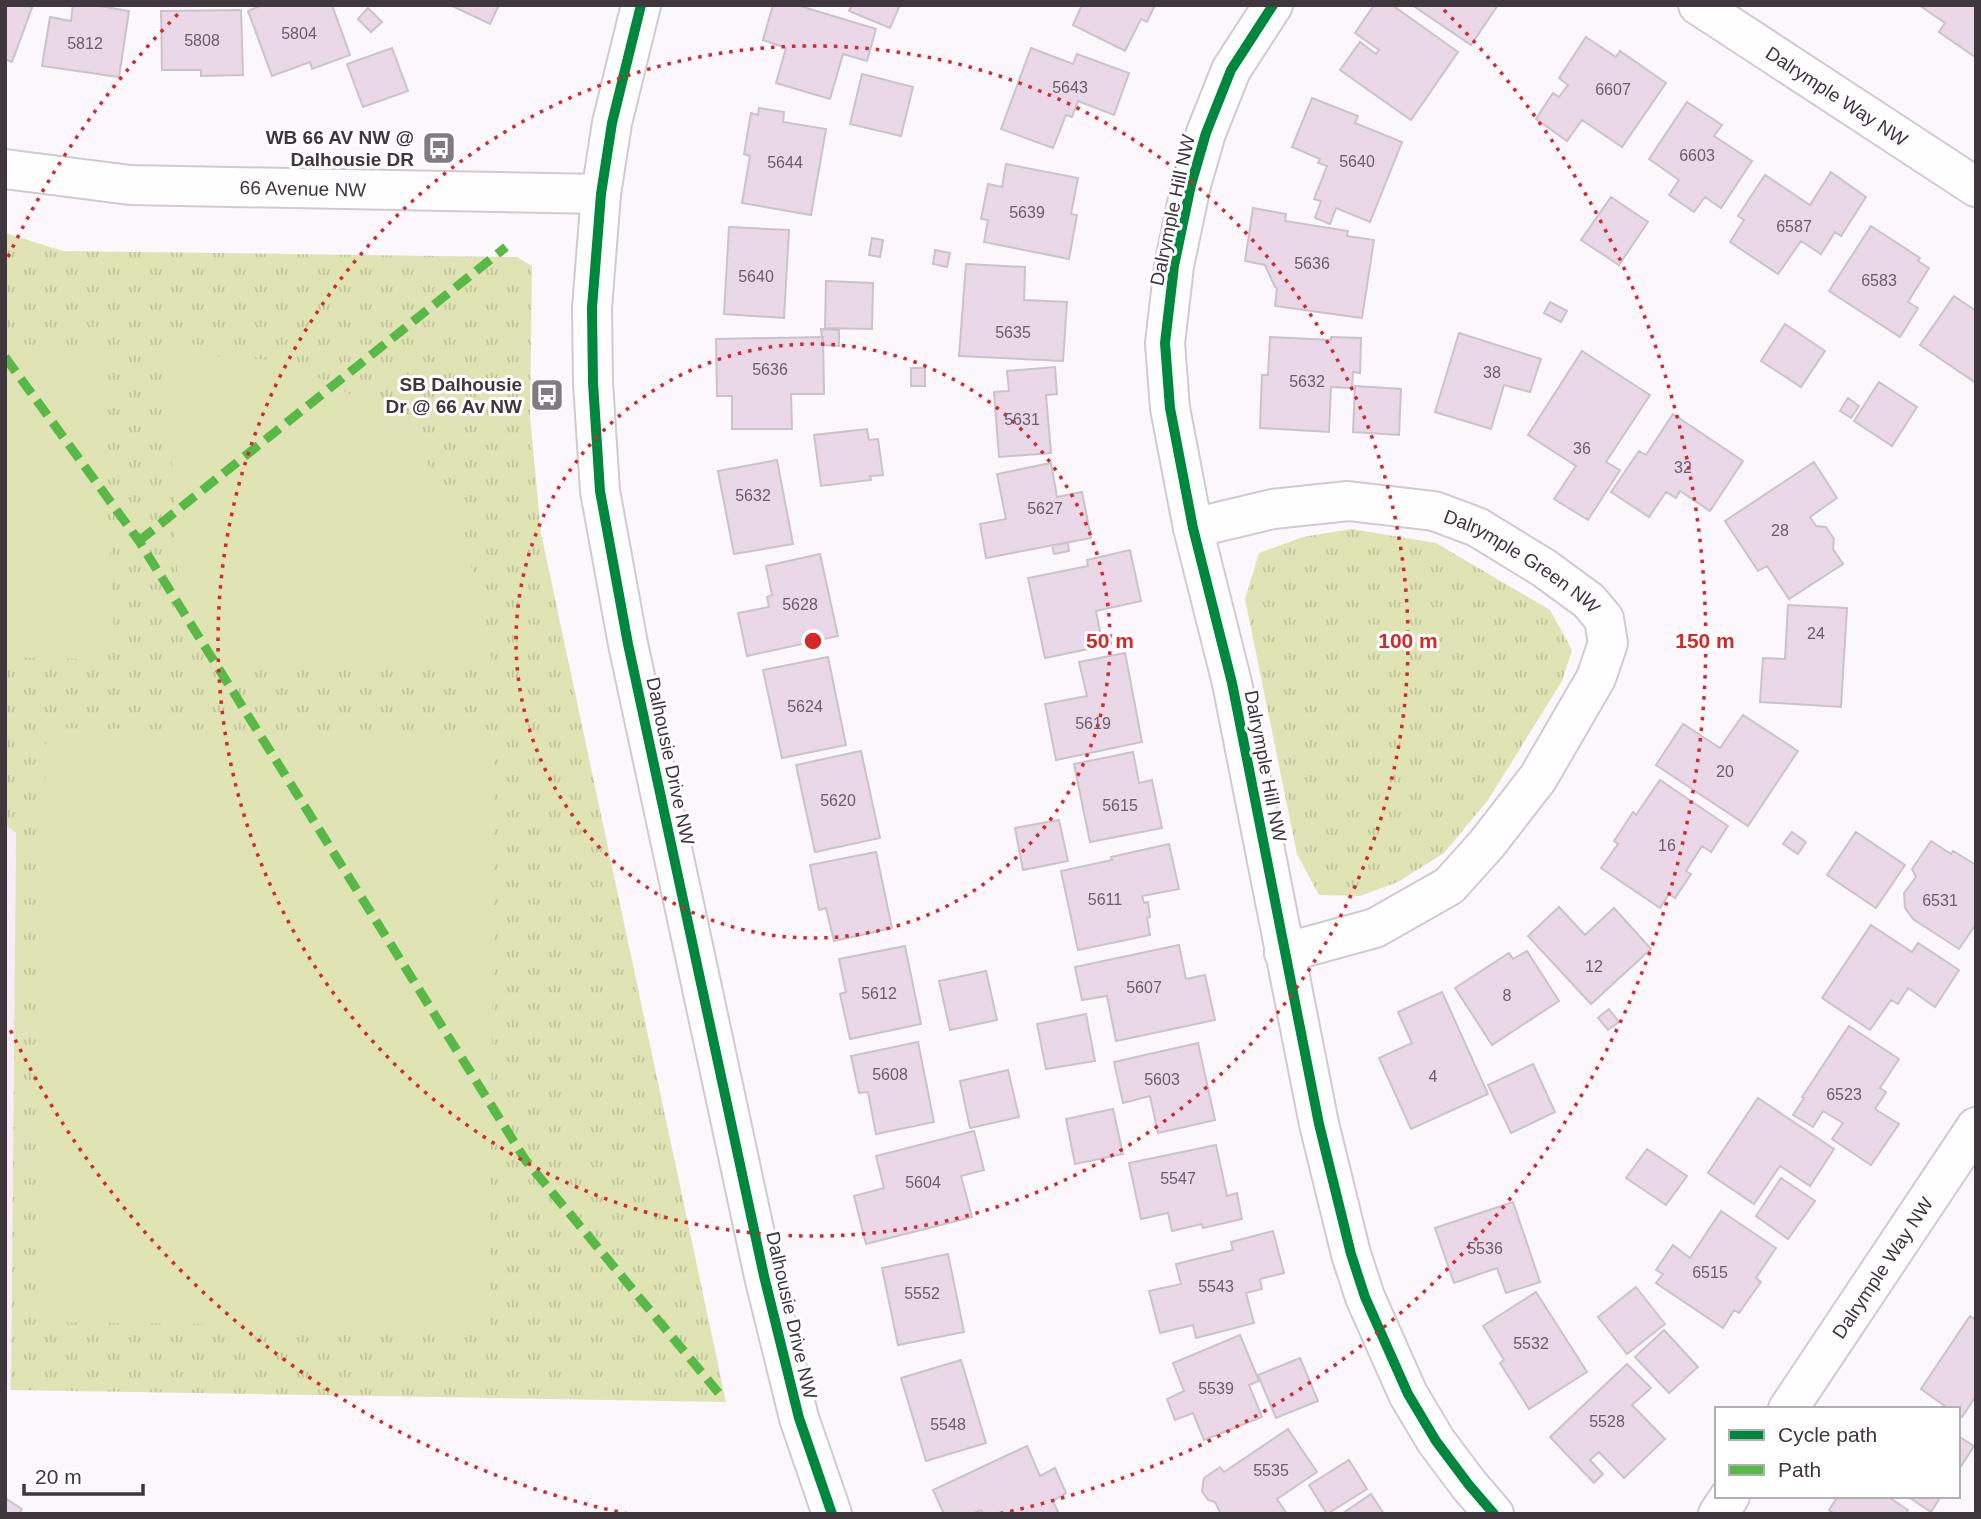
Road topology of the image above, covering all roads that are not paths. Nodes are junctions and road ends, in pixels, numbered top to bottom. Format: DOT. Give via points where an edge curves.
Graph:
graph roads {
  1 [pos="641,5"];
  2 [pos="1273,5"];
  3 [pos="1698,5"];
  4 [pos="5,169"];
  5 [pos="1976,187"];
  6 [pos="601,194"];
  7 [pos="1192,528"];
  8 [pos="1284,953"];
  9 [pos="1976,1127"];
  10 [pos="1789,1407"];
  11 [pos="1729,1498"];
  12 [pos="832,1514"];
  13 [pos="1494,1514"];
  14 [pos="1718,1514"];
  1 -- 6 [label="street, Dalhousie Drive NW" via="612,123"];
  2 -- 7 [label="street, Dalrymple Hill NW" via="1231,70 1206,133 1174,266 1165,343 1170,408"];
  3 -- 5 [label="street, Dalrymple Way NW"];
  4 -- 6 [label="street, 66 Avenue NW" via="130,185"];
  6 -- 12 [label="street, Dalhousie Drive NW" via="592,308 600,491 628,644 764,1276 799,1418"];
  7 -- 8 [label="street, Dalrymple Hill NW" via="1232,684"];
  7 -- 8 [label="street, Dalrymple Green NW" via="1273,509 1348,501 1434,511 1476,527 1544,568 1589,601 1604,619 1608,643 1590,689 1538,778 1449,886 1375,928"];
  8 -- 13 [label="street, Dalrymple Hill NW" via="1322,1136 1364,1297 1415,1406 1452,1463"];
  9 -- 10 [label="street, Dalrymple Way NW"];
  11 -- 14 [label="street"];
}
